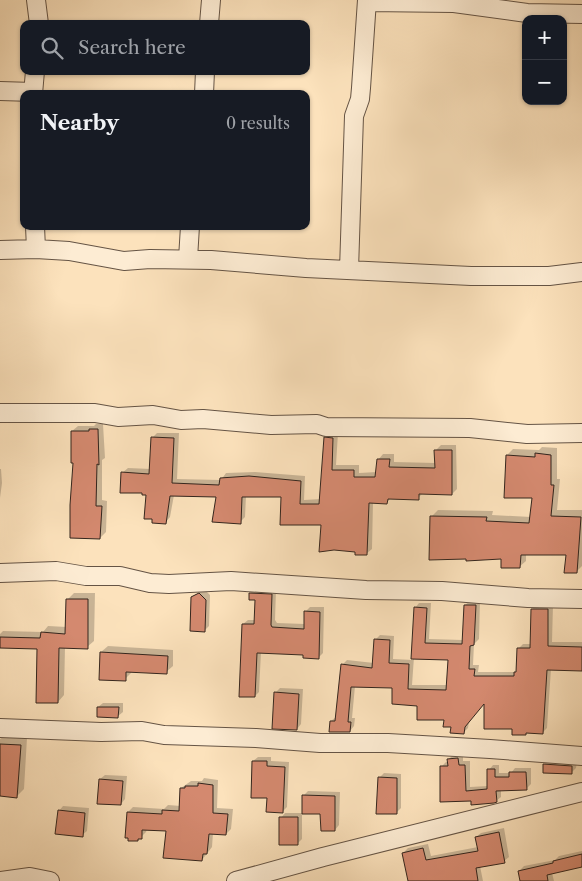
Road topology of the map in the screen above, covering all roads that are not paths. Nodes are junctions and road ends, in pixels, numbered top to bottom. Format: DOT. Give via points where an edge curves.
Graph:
graph roads {
  1 [pos="36,0"];
  2 [pos="211,0"];
  3 [pos="367,1"];
  4 [pos="582,14"];
  5 [pos="38,20"];
  6 [pos="209,20"];
  7 [pos="35,75"];
  8 [pos="205,75"];
  9 [pos="33,90"];
  10 [pos="204,90"];
  11 [pos="0,91"];
  12 [pos="20,92"];
  13 [pos="35,230"];
  14 [pos="190,230"];
  15 [pos="36,249"];
  16 [pos="0,250"];
  17 [pos="188,259"];
  18 [pos="349,270"];
  19 [pos="582,272"];
  20 [pos="0,413"];
  21 [pos="582,434"];
  22 [pos="0,573"];
  23 [pos="582,599"];
  24 [pos="0,728"];
  25 [pos="582,756"];
  26 [pos="582,792"];
  27 [pos="0,881"];
  28 [pos="50,881"];
  29 [pos="236,881"];
  1 -- 5 [label="street"];
  2 -- 6 [label="street"];
  3 -- 4 [label="street" via="461,4 527,13"];
  3 -- 18 [label="street" via="361,88 353,122"];
  7 -- 9 [label="street"];
  8 -- 10 [label="street"];
  11 -- 12 [label="street"];
  13 -- 15 [label="street"];
  14 -- 17 [label="street"];
  15 -- 16 [label="street"];
  15 -- 17 [label="street" via="124,261"];
  17 -- 18 [label="street"];
  18 -- 19 [label="street" via="471,276 549,276"];
  20 -- 21 [label="street" via="153,415 181,420 271,425 470,428 527,434"];
  22 -- 23 [label="street" via="56,571 86,576 120,576 150,583 231,581"];
  24 -- 25 [label="street" via="142,731 164,735 388,743"];
  26 -- 29 [label="street"];
  27 -- 28 [label="street" via="30,877"];
}
